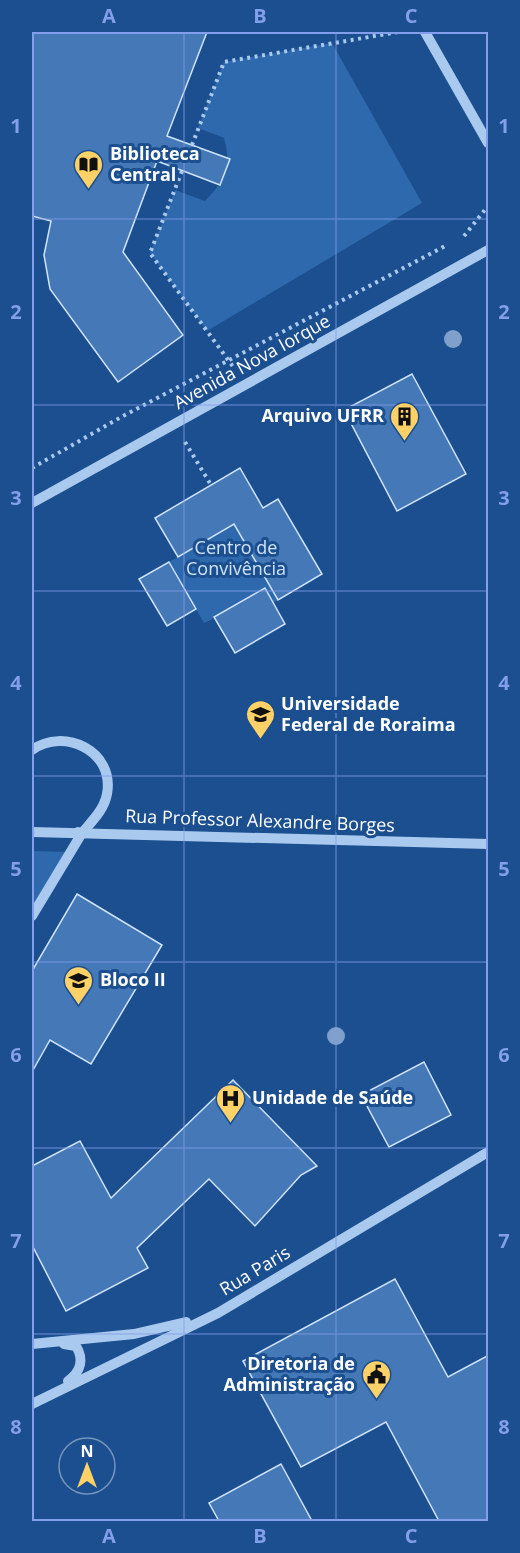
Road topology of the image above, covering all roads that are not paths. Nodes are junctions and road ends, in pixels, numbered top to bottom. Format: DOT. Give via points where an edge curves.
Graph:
graph roads {
  1 [pos="425,32"];
  2 [pos="489,143"];
  3 [pos="489,250"];
  4 [pos="32,503"];
  5 [pos="32,750"];
  6 [pos="32,822"];
  7 [pos="32,832"];
  8 [pos="82,833"];
  9 [pos="489,844"];
  10 [pos="32,916"];
  11 [pos="489,1152"];
  12 [pos="218,1313"];
  13 [pos="33,1344"];
  14 [pos="32,1403"];
  1 -- 2 [label="street"];
  3 -- 4 [label="street, Avenida Nova Iorque"];
  5 -- 8 [label="street" via="54,740 68,740 94,753 103,765 107,793 103,807"];
  6 -- 8 [label="street" via="40,828"];
  7 -- 8 [label="street, Rua Professor Alexandre Borges"];
  8 -- 9 [label="street, Rua Professor Alexandre Borges"];
  8 -- 10 [label="street"];
  11 -- 12 [label="street, Rua Paris"];
  12 -- 13 [label="street" via="134,1334"];
  12 -- 14 [label="street, Rua Paris"];
  13 -- 14 [label="street" via="71,1344 76,1346 81,1359 74,1377"];
}
